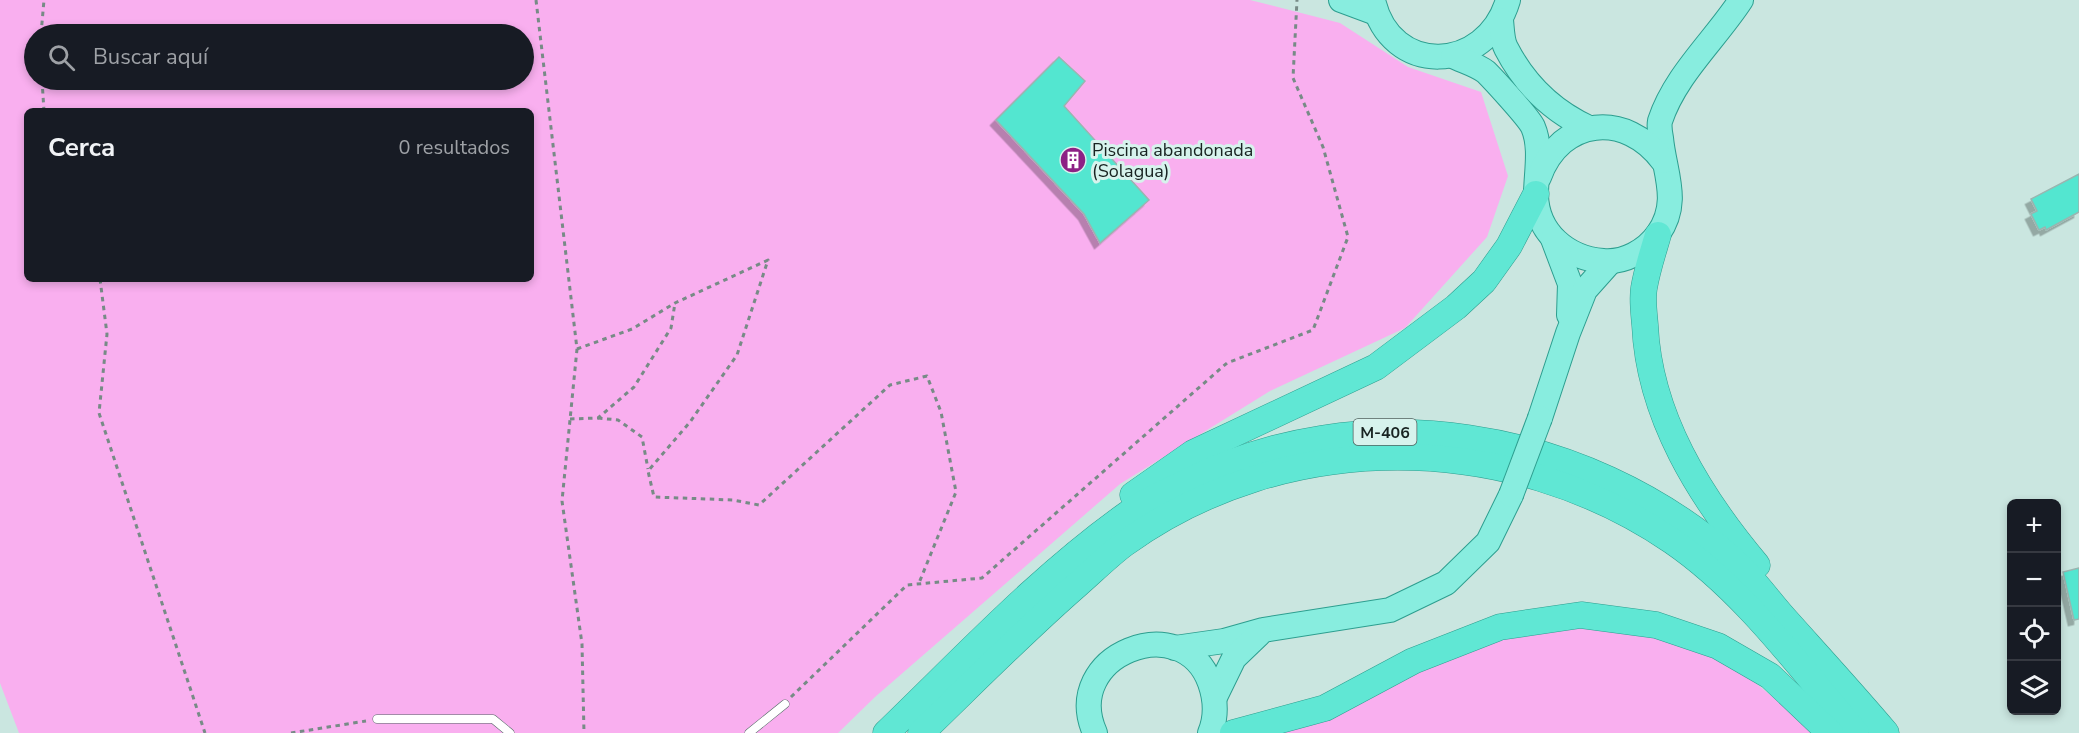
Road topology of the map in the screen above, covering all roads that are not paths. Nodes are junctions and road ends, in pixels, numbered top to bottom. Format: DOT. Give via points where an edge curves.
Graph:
graph roads {
  1 [pos="1341,0"];
  2 [pos="1741,0"];
  3 [pos="1507,5"];
  4 [pos="1375,6"];
  5 [pos="1453,56"];
  6 [pos="1589,128"];
  7 [pos="1663,161"];
  8 [pos="1537,187"];
  9 [pos="1658,235"];
  10 [pos="1553,239"];
  11 [pos="1610,262"];
  12 [pos="1568,333"];
  13 [pos="1263,630"];
  14 [pos="1175,648"];
  15 [pos="1215,697"];
  16 [pos="785,704"];
  17 [pos="377,719"];
  18 [pos="1874,731"];
  19 [pos="510,733"];
  20 [pos="749,733"];
  21 [pos="866,733"];
  22 [pos="886,733"];
  23 [pos="921,733"];
  24 [pos="1095,733"];
  25 [pos="1210,733"];
  26 [pos="1233,733"];
  27 [pos="1830,733"];
  1 -- 4 [label="main road"];
  2 -- 7 [label="main road" via="1676,89 1659,123"];
  3 -- 5 [label="main road" via="1489,37"];
  3 -- 6 [label="main road" via="1505,46 1543,99 1564,117"];
  4 -- 5 [label="main road" via="1392,36 1416,53"];
  5 -- 8 [label="main road" via="1485,71 1533,126 1538,151"];
  6 -- 7 [label="main road" via="1615,128 1639,136"];
  6 -- 8 [label="main road" via="1556,146 1545,162"];
  7 -- 9 [label="main road" via="1670,179 1671,198"];
  8 -- 10 [label="main road" via="1544,225"];
  8 -- 21 [label="highway" via="1503,255 1484,281 1455,307 1376,367 1193,453 1101,517 985,615"];
  9 -- 11 [label="main road" via="1628,257"];
  9 -- 18 [label="highway" via="1643,290 1646,354 1655,393 1674,439 1720,522 1854,679"];
  10 -- 11 [label="main road" via="1569,252 1589,260"];
  10 -- 12 [label="main road" via="1570,284"];
  11 -- 12 [label="main road" via="1585,290"];
  12 -- 13 [label="main road, bridge" via="1540,418 1488,542 1446,583 1390,610"];
  13 -- 14 [label="main road"];
  13 -- 15 [label="main road" via="1234,658"];
  14 -- 15 [label="main road" via="1194,660 1208,676"];
  14 -- 24 [label="main road" via="1156,644 1136,646 1118,654 1103,668 1093,685 1089,705"];
  15 -- 25 [label="main road"];
  16 -- 20 [label="lane"];
  17 -- 19 [label="lane" via="493,719"];
  18 -- 22 [label="highway, M-406" via="1734,560 1630,489 1558,458 1482,438 1395,432 1351,434 1256,453 1211,470 1130,511 1044,583"];
  18 -- 23 [label="highway, M-406" via="1718,578 1672,542 1614,507 1550,479 1490,465 1435,456 1391,455 1291,468 1232,486 1184,508 1124,544 1048,610"];
  26 -- 27 [label="highway" via="1325,708 1413,661 1500,627 1581,615 1656,625 1719,646 1770,676"];
}
